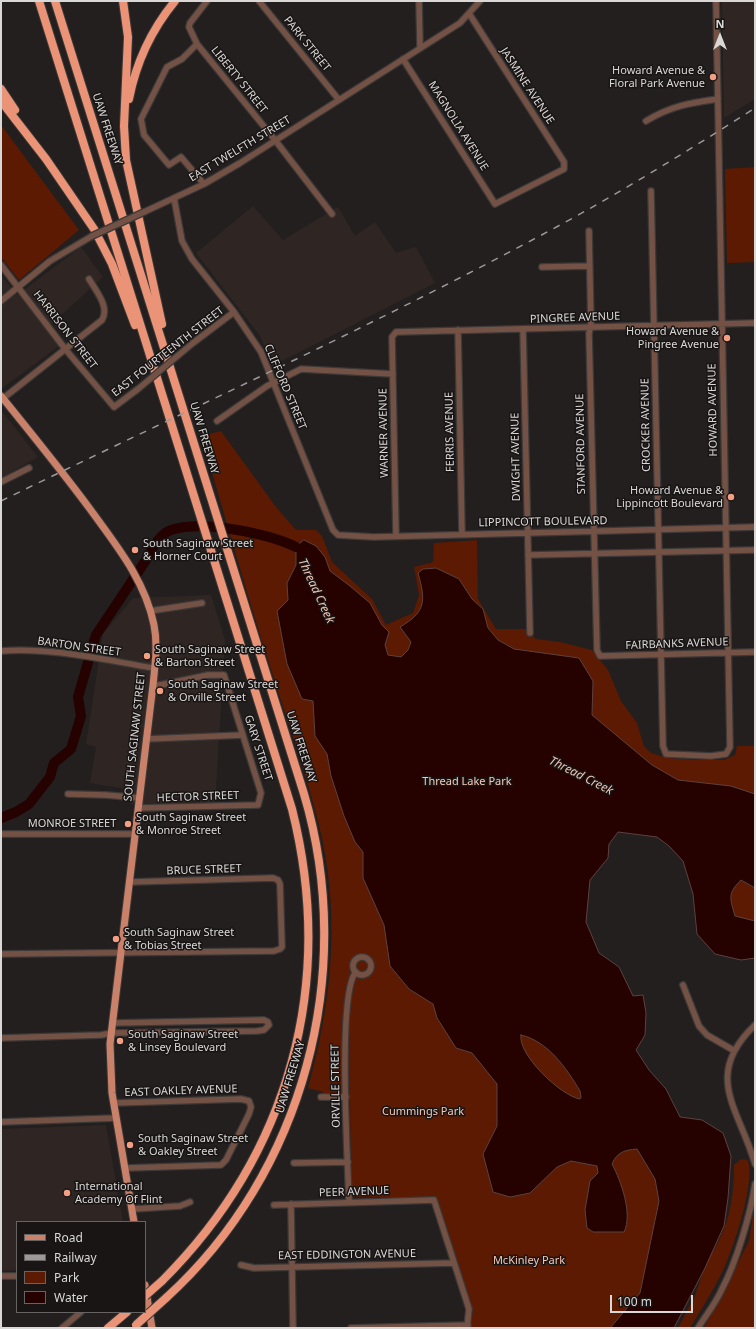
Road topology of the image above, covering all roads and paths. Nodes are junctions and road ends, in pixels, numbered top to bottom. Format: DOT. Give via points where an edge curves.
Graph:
graph roads {
  1 [pos="39,1"];
  2 [pos="56,1"];
  3 [pos="123,1"];
  4 [pos="175,1"];
  5 [pos="207,1"];
  6 [pos="259,1"];
  7 [pos="419,1"];
  8 [pos="480,1"];
  9 [pos="716,1"];
  10 [pos="470,15"];
  11 [pos="197,44"];
  12 [pos="420,47"];
  13 [pos="403,59"];
  14 [pos="1,89"];
  15 [pos="718,99"];
  16 [pos="339,100"];
  17 [pos="1,101"];
  18 [pos="646,121"];
  19 [pos="275,140"];
  20 [pos="124,147"];
  21 [pos="46,159"];
  22 [pos="204,184"];
  23 [pos="652,191"];
  24 [pos="174,198"];
  25 [pos="496,204"];
  26 [pos="332,214"];
  27 [pos="589,231"];
  28 [pos="1,265"];
  29 [pos="589,266"];
  30 [pos="542,267"];
  31 [pos="89,279"];
  32 [pos="18,287"];
  33 [pos="1,301"];
  34 [pos="234,312"];
  35 [pos="755,323"];
  36 [pos="721,324"];
  37 [pos="654,325"];
  38 [pos="591,327"];
  39 [pos="523,329"];
  40 [pos="458,330"];
  41 [pos="396,332"];
  42 [pos="66,350"];
  43 [pos="393,374"];
  44 [pos="159,383"];
  45 [pos="273,383"];
  46 [pos="176,385"];
  47 [pos="2,399"];
  48 [pos="114,407"];
  49 [pos="217,421"];
  50 [pos="29,468"];
  51 [pos="1,482"];
  52 [pos="725,528"];
  53 [pos="755,528"];
  54 [pos="333,530"];
  55 [pos="658,530"];
  56 [pos="594,531"];
  57 [pos="528,532"];
  58 [pos="462,534"];
  59 [pos="396,536"];
  60 [pos="726,550"];
  61 [pos="755,550"];
  62 [pos="658,552"];
  63 [pos="593,554"];
  64 [pos="528,555"];
  65 [pos="202,603"];
  66 [pos="150,611"];
  67 [pos="530,633"];
  68 [pos="1,651"];
  69 [pos="728,652"];
  70 [pos="755,652"];
  71 [pos="661,654"];
  72 [pos="600,656"];
  73 [pos="154,668"];
  74 [pos="153,685"];
  75 [pos="243,735"];
  76 [pos="146,739"];
  77 [pos="666,754"];
  78 [pos="68,794"];
  79 [pos="140,798"];
  80 [pos="258,805"];
  81 [pos="138,808"];
  82 [pos="1,834"];
  83 [pos="135,834"];
  84 [pos="130,882"];
  85 [pos="121,953"];
  86 [pos="1,954"];
  87 [pos="356,972"];
  88 [pos="683,985"];
  89 [pos="200,1022"];
  90 [pos="113,1023"];
  91 [pos="755,1026"];
  92 [pos="200,1032"];
  93 [pos="112,1033"];
  94 [pos="1,1038"];
  95 [pos="733,1050"];
  96 [pos="320,1097"];
  97 [pos="346,1097"];
  98 [pos="114,1103"];
  99 [pos="116,1118"];
  100 [pos="1,1122"];
  101 [pos="348,1162"];
  102 [pos="294,1163"];
  103 [pos="755,1164"];
  104 [pos="126,1168"];
  105 [pos="755,1184"];
  106 [pos="190,1202"];
  107 [pos="349,1202"];
  108 [pos="291,1204"];
  109 [pos="274,1205"];
  110 [pos="133,1209"];
  111 [pos="134,1221"];
  112 [pos="453,1263"];
  113 [pos="241,1266"];
  114 [pos="292,1267"];
  115 [pos="1,1276"];
  116 [pos="16,1276"];
  117 [pos="146,1291"];
  118 [pos="146,1295"];
  119 [pos="80,1313"];
  120 [pos="126,1313"];
  121 [pos="134,1326"];
  122 [pos="467,1327"];
  123 [pos="62,1328"];
  124 [pos="108,1328"];
  125 [pos="152,1328"];
  126 [pos="293,1328"];
  127 [pos="351,1328"];
  128 [pos="698,1328"];
  1 -- 44 [label="highway, UAW FREEWAY"];
  2 -- 46 [label="highway, UAW FREEWAY"];
  3 -- 20 [label="highway" via="128,37"];
  4 -- 20 [label="highway" via="153,33 136,72"];
  5 -- 11 [label="street, LIBERTY STREET" via="189,27"];
  6 -- 16 [label="street, PARK STREET"];
  7 -- 12 [label="street"];
  8 -- 10 [label="street, EAST TWELFTH STREET"];
  9 -- 15 [label="street, HOWARD AVENUE"];
  10 -- 12 [label="street, EAST TWELFTH STREET"];
  10 -- 25 [label="street, JASMINE AVENUE" via="564,162 564,169"];
  11 -- 19 [label="street, LIBERTY STREET"];
  11 -- 22 [label="street" via="182,59 168,67 141,119 144,135 169,165 181,157"];
  12 -- 13 [label="street, EAST TWELFTH STREET"];
  13 -- 16 [label="street, EAST TWELFTH STREET"];
  13 -- 25 [label="street, MAGNOLIA AVENUE"];
  14 -- 21 [label="highway"];
  15 -- 18 [label="street" via="684,104 665,110"];
  15 -- 36 [label="street, HOWARD AVENUE"];
  16 -- 19 [label="street, EAST TWELFTH STREET"];
  17 -- 21 [label="highway"];
  19 -- 22 [label="street, EAST TWELFTH STREET"];
  19 -- 26 [label="street, LIBERTY STREET"];
  20 -- 46 [label="highway"];
  21 -- 44 [label="highway" via="102,243"];
  22 -- 24 [label="street, EAST TWELFTH STREET"];
  23 -- 37 [label="street, CROCKER AVENUE"];
  24 -- 32 [label="street, EAST TWELFTH STREET, bridge" via="92,236 62,253"];
  24 -- 34 [label="street, CLIFFORD STREET" via="182,241 187,253"];
  27 -- 29 [label="street, STANFORD AVENUE"];
  28 -- 32 [label="street, HARRISON STREET"];
  29 -- 30 [label="street"];
  29 -- 38 [label="street, STANFORD AVENUE"];
  31 -- 42 [label="street" via="104,306 105,315"];
  32 -- 33 [label="street, EAST TWELFTH STREET"];
  32 -- 42 [label="street, HARRISON STREET"];
  34 -- 45 [label="street, CLIFFORD STREET" via="261,352"];
  34 -- 48 [label="street, EAST FOURTEENTH STREET, bridge"];
  35 -- 36 [label="street, PINGREE AVENUE"];
  36 -- 37 [label="street, PINGREE AVENUE"];
  36 -- 52 [label="street, HOWARD AVENUE"];
  37 -- 38 [label="street, PINGREE AVENUE"];
  37 -- 55 [label="street, CROCKER AVENUE"];
  38 -- 39 [label="street, PINGREE AVENUE"];
  38 -- 56 [label="street, STANFORD AVENUE" via="589,341"];
  39 -- 40 [label="street, PINGREE AVENUE"];
  39 -- 57 [label="street, DWIGHT AVENUE"];
  40 -- 41 [label="street, PINGREE AVENUE"];
  40 -- 58 [label="street, FERRIS AVENUE"];
  41 -- 43 [label="street, WARNER AVENUE" via="392,337"];
  42 -- 47 [label="street"];
  42 -- 48 [label="street, HARRISON STREET"];
  43 -- 45 [label="street" via="300,369"];
  43 -- 59 [label="street, WARNER AVENUE"];
  44 -- 118 [label="highway, UAW FREEWAY, bridge" via="297,828 308,902 308,974 302,1019 293,1058 266,1134 242,1181 214,1223"];
  45 -- 49 [label="street"];
  45 -- 54 [label="street, CLIFFORD STREET"];
  46 -- 121 [label="highway, UAW FREEWAY, bridge" via="314,829 323,897 325,944 316,1028 306,1072 278,1146 249,1199 204,1260"];
  47 -- 66 [label="main road, SOUTH SAGINAW STREET" via="64,474 130,564 141,584"];
  50 -- 51 [label="street"];
  52 -- 53 [label="street, LIPPINCOTT BOULEVARD"];
  52 -- 55 [label="street, LIPPINCOTT BOULEVARD"];
  52 -- 60 [label="street, HOWARD AVENUE"];
  54 -- 59 [label="street, LIPPINCOTT BOULEVARD" via="338,535"];
  55 -- 56 [label="street, LIPPINCOTT BOULEVARD"];
  55 -- 62 [label="street, CROCKER AVENUE"];
  56 -- 57 [label="street, LIPPINCOTT BOULEVARD"];
  56 -- 63 [label="street, STANFORD AVENUE"];
  57 -- 58 [label="street, LIPPINCOTT BOULEVARD"];
  57 -- 64 [label="street, DWIGHT AVENUE"];
  58 -- 59 [label="street, LIPPINCOTT BOULEVARD"];
  60 -- 61 [label="street"];
  60 -- 62 [label="street"];
  60 -- 69 [label="street, HOWARD AVENUE"];
  62 -- 63 [label="street"];
  62 -- 71 [label="street, CROCKER AVENUE"];
  63 -- 64 [label="street"];
  63 -- 72 [label="street, STANFORD AVENUE" via="597,650"];
  64 -- 67 [label="street, DWIGHT AVENUE"];
  65 -- 66 [label="street"];
  66 -- 73 [label="main road, SOUTH SAGINAW STREET" via="156,636"];
  68 -- 73 [label="street, BARTON STREET" via="22,649"];
  69 -- 70 [label="street, FAIRBANKS AVENUE"];
  69 -- 71 [label="street, FAIRBANKS AVENUE"];
  69 -- 77 [label="street, HOWARD AVENUE" via="730,747 726,754"];
  71 -- 72 [label="street, FAIRBANKS AVENUE"];
  71 -- 77 [label="street, CROCKER AVENUE" via="663,746"];
  73 -- 74 [label="main road, SOUTH SAGINAW STREET"];
  74 -- 75 [label="street, GARY STREET" via="208,675 224,675"];
  74 -- 76 [label="main road, SOUTH SAGINAW STREET"];
  75 -- 76 [label="street"];
  75 -- 80 [label="street, GARY STREET" via="261,793"];
  76 -- 79 [label="main road, SOUTH SAGINAW STREET"];
  78 -- 79 [label="street"];
  79 -- 81 [label="main road, SOUTH SAGINAW STREET"];
  80 -- 81 [label="street, HECTOR STREET"];
  81 -- 83 [label="main road, SOUTH SAGINAW STREET"];
  82 -- 83 [label="street, MONROE STREET"];
  83 -- 84 [label="main road, SOUTH SAGINAW STREET"];
  84 -- 85 [label="main road, SOUTH SAGINAW STREET"];
  84 -- 85 [label="street, BRUCE STREET" via="272,878 278,880 282,946 280,950 274,951"];
  85 -- 86 [label="street"];
  85 -- 90 [label="main road, SOUTH SAGINAW STREET"];
  87 -- 97 [label="street, ORVILLE STREET" via="351,981 345,1014"];
  88 -- 95 [label="street" via="699,1026 707,1035"];
  89 -- 90 [label="street"];
  89 -- 92 [label="street"];
  89 -- 92 [label="street" via="264,1020 269,1025 264,1030"];
  90 -- 93 [label="main road, SOUTH SAGINAW STREET"];
  91 -- 95 [label="street"];
  92 -- 93 [label="street"];
  93 -- 94 [label="street"];
  93 -- 98 [label="main road, SOUTH SAGINAW STREET" via="110,1072"];
  95 -- 103 [label="street" via="726,1078 730,1103 745,1134"];
  96 -- 97 [label="street"];
  97 -- 101 [label="street, ORVILLE STREET"];
  98 -- 99 [label="main road, SOUTH SAGINAW STREET"];
  98 -- 104 [label="street, EAST OAKLEY AVENUE" via="241,1099 249,1101 250,1106 249,1114 222,1164"];
  99 -- 100 [label="street"];
  99 -- 104 [label="main road, SOUTH SAGINAW STREET"];
  101 -- 102 [label="street"];
  101 -- 107 [label="street, ORVILLE STREET"];
  104 -- 110 [label="main road, SOUTH SAGINAW STREET"];
  105 -- 128 [label="street" via="747,1220 728,1276"];
  106 -- 110 [label="street" via="180,1206"];
  107 -- 108 [label="street, PEER AVENUE"];
  107 -- 112 [label="street, PEER AVENUE" via="434,1200"];
  108 -- 109 [label="street, PEER AVENUE"];
  108 -- 114 [label="street"];
  110 -- 111 [label="main road, SOUTH SAGINAW STREET"];
  112 -- 114 [label="street, EAST EDDINGTON AVENUE"];
  112 -- 122 [label="street" via="458,1271 469,1308"];
  113 -- 114 [label="street, EAST EDDINGTON AVENUE"];
  114 -- 126 [label="street"];
  115 -- 116 [label="street"];
  117 -- 125 [label="main road"];
  119 -- 123 [label="street"];
  120 -- 124 [label="highway"];
  122 -- 127 [label="street"];
}
